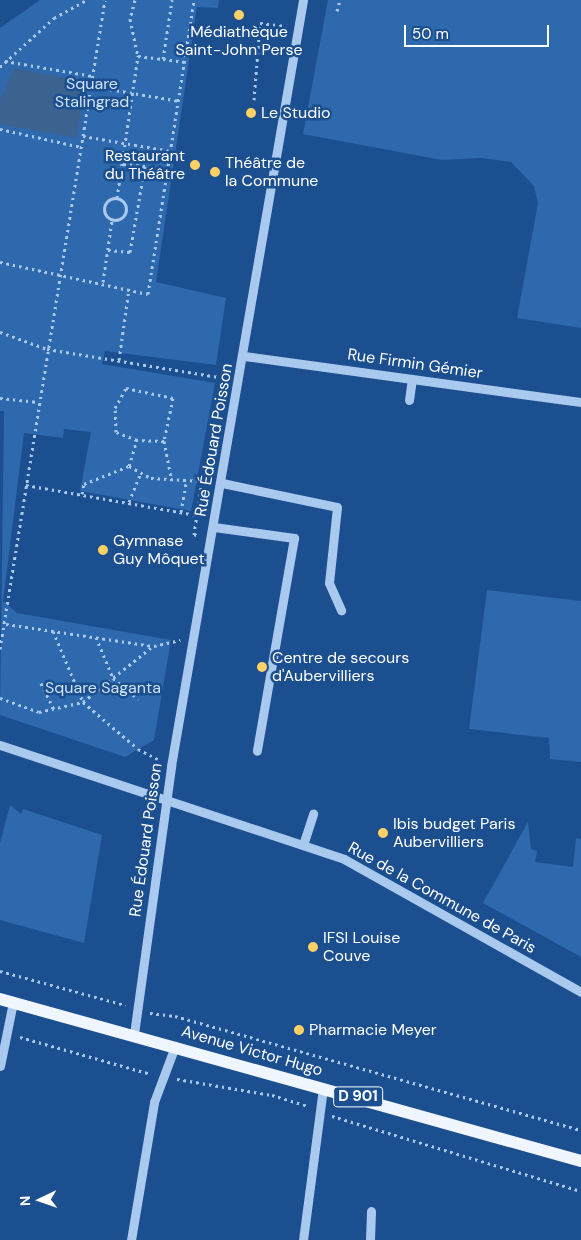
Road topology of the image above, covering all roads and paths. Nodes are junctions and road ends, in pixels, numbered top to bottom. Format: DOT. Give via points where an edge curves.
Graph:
graph roads {
  1 [pos="87,0"];
  2 [pos="105,0"];
  3 [pos="172,0"];
  4 [pos="194,0"];
  5 [pos="303,0"];
  6 [pos="340,0"];
  7 [pos="137,1"];
  8 [pos="337,11"];
  9 [pos="298,28"];
  10 [pos="138,56"];
  11 [pos="164,59"];
  12 [pos="4,61"];
  13 [pos="185,62"];
  14 [pos="0,67"];
  15 [pos="93,76"];
  16 [pos="91,86"];
  17 [pos="133,93"];
  18 [pos="254,100"];
  19 [pos="180,101"];
  20 [pos="0,130"];
  21 [pos="83,136"];
  22 [pos="126,143"];
  23 [pos="81,147"];
  24 [pos="172,151"];
  25 [pos="122,164"];
  26 [pos="117,198"];
  27 [pos="112,220"];
  28 [pos="108,250"];
  29 [pos="0,262"];
  30 [pos="60,272"];
  31 [pos="103,282"];
  32 [pos="129,289"];
  33 [pos="0,332"];
  34 [pos="47,349"];
  35 [pos="244,356"];
  36 [pos="118,360"];
  37 [pos="412,379"];
  38 [pos="240,380"];
  39 [pos="0,398"];
  40 [pos="409,400"];
  41 [pos="38,402"];
  42 [pos="581,402"];
  43 [pos="137,440"];
  44 [pos="164,441"];
  45 [pos="129,466"];
  46 [pos="141,472"];
  47 [pos="171,476"];
  48 [pos="186,482"];
  49 [pos="222,484"];
  50 [pos="26,485"];
  51 [pos="82,494"];
  52 [pos="129,502"];
  53 [pos="181,512"];
  54 [pos="197,514"];
  55 [pos="214,527"];
  56 [pos="212,539"];
  57 [pos="342,610"];
  58 [pos="6,624"];
  59 [pos="53,631"];
  60 [pos="96,637"];
  61 [pos="170,643"];
  62 [pos="154,646"];
  63 [pos="0,649"];
  64 [pos="113,678"];
  65 [pos="40,683"];
  66 [pos="0,698"];
  67 [pos="138,699"];
  68 [pos="83,702"];
  69 [pos="54,710"];
  70 [pos="0,745"];
  71 [pos="257,752"];
  72 [pos="171,766"];
  73 [pos="166,798"];
  74 [pos="314,814"];
  75 [pos="303,845"];
  76 [pos="0,971"];
  77 [pos="581,992"];
  78 [pos="0,999"];
  79 [pos="13,1002"];
  80 [pos="138,1009"];
  81 [pos="7,1033"];
  82 [pos="134,1034"];
  83 [pos="175,1046"];
  84 [pos="0,1066"];
  85 [pos="163,1076"];
  86 [pos="323,1088"];
  87 [pos="319,1110"];
  88 [pos="581,1130"];
  89 [pos="581,1161"];
  90 [pos="581,1191"];
  91 [pos="371,1210"];
  92 [pos="131,1240"];
  93 [pos="303,1240"];
  94 [pos="370,1240"];
  1 -- 12 [label="path" via="54,18"];
  2 -- 15 [label="path"];
  3 -- 11 [label="path"];
  4 -- 13 [label="path"];
  5 -- 9 [label="street, Rue Édouard Poisson"];
  6 -- 8 [label="path"];
  7 -- 10 [label="path" via="130,19"];
  9 -- 18 [label="path" via="260,23 255,47"];
  9 -- 35 [label="street, Rue Édouard Poisson"];
  10 -- 11 [label="path"];
  10 -- 17 [label="path"];
  11 -- 13 [label="path"];
  12 -- 14 [label="path"];
  12 -- 15 [label="path"];
  13 -- 19 [label="path"];
  15 -- 16 [label="path"];
  16 -- 17 [label="path"];
  16 -- 21 [label="path"];
  17 -- 19 [label="path"];
  17 -- 22 [label="path"];
  19 -- 24 [label="path"];
  20 -- 23 [label="path"];
  21 -- 22 [label="path"];
  21 -- 23 [label="path"];
  22 -- 24 [label="path"];
  22 -- 25 [label="path"];
  23 -- 30 [label="path"];
  24 -- 32 [label="path" via="148,294"];
  25 -- 26 [label="path"];
  25 -- 28 [label="path" via="145,166 130,252"];
  26 -- 27 [label="path" via="103,207"];
  26 -- 27 [label="path" via="125,206 125,213"];
  27 -- 28 [label="path"];
  28 -- 31 [label="path"];
  29 -- 30 [label="path"];
  30 -- 31 [label="path"];
  30 -- 34 [label="path"];
  31 -- 32 [label="path"];
  32 -- 36 [label="path"];
  33 -- 34 [label="path"];
  34 -- 36 [label="path"];
  34 -- 41 [label="path"];
  35 -- 37 [label="street, Rue Firmin Gémier"];
  35 -- 38 [label="street, Rue Édouard Poisson"];
  36 -- 38 [label="path"];
  37 -- 40 [label="street"];
  37 -- 42 [label="street, Rue Firmin Gémier"];
  38 -- 49 [label="street, Rue Édouard Poisson"];
  39 -- 41 [label="path"];
  41 -- 50 [label="path"];
  43 -- 44 [label="path"];
  43 -- 44 [label="path" via="116,432 114,408 126,388 173,398"];
  43 -- 45 [label="path"];
  44 -- 47 [label="path"];
  45 -- 46 [label="path"];
  45 -- 51 [label="path" via="84,484"];
  46 -- 47 [label="path" via="151,478"];
  46 -- 52 [label="path"];
  47 -- 48 [label="path"];
  48 -- 53 [label="path"];
  48 -- 54 [label="path" via="202,481"];
  49 -- 55 [label="street, Rue Édouard Poisson"];
  49 -- 57 [label="street" via="337,506 329,583"];
  50 -- 51 [label="path"];
  50 -- 58 [label="path"];
  51 -- 52 [label="path"];
  52 -- 53 [label="path"];
  53 -- 54 [label="path"];
  54 -- 56 [label="path" via="194,534"];
  55 -- 56 [label="street, Rue Édouard Poisson"];
  55 -- 71 [label="street" via="294,538"];
  56 -- 72 [label="street, Rue Édouard Poisson"];
  58 -- 59 [label="path"];
  58 -- 63 [label="path"];
  59 -- 60 [label="path"];
  59 -- 68 [label="path"];
  60 -- 62 [label="path"];
  60 -- 64 [label="path"];
  61 -- 62 [label="path"];
  62 -- 64 [label="path"];
  64 -- 67 [label="path"];
  64 -- 68 [label="path"];
  65 -- 69 [label="path"];
  66 -- 69 [label="path" via="28,710"];
  68 -- 69 [label="path"];
  68 -- 72 [label="path" via="138,749"];
  70 -- 73 [label="street, Rue de la Commune de Paris"];
  72 -- 73 [label="street, Rue Édouard Poisson"];
  73 -- 75 [label="street, Rue de la Commune de Paris"];
  73 -- 80 [label="street, Rue Édouard Poisson"];
  74 -- 75 [label="street"];
  75 -- 77 [label="street, Rue de la Commune de Paris" via="344,859"];
  76 -- 80 [label="path"];
  78 -- 79 [label="main road, Avenue Victor Hugo / D 901"];
  79 -- 81 [label="street"];
  79 -- 82 [label="main road, Avenue Victor Hugo / D 901"];
  80 -- 82 [label="street, Rue Édouard Poisson"];
  80 -- 88 [label="path"];
  81 -- 84 [label="street"];
  81 -- 85 [label="path"];
  82 -- 83 [label="main road, Avenue Victor Hugo / D 901"];
  83 -- 85 [label="street"];
  83 -- 86 [label="main road, Avenue Victor Hugo / D 901"];
  85 -- 87 [label="path" via="272,1095"];
  85 -- 92 [label="street" via="154,1102"];
  86 -- 87 [label="street"];
  86 -- 89 [label="main road, Avenue Victor Hugo / D 901"];
  87 -- 90 [label="path" via="358,1126"];
  87 -- 93 [label="street"];
  91 -- 94 [label="street"];
}
